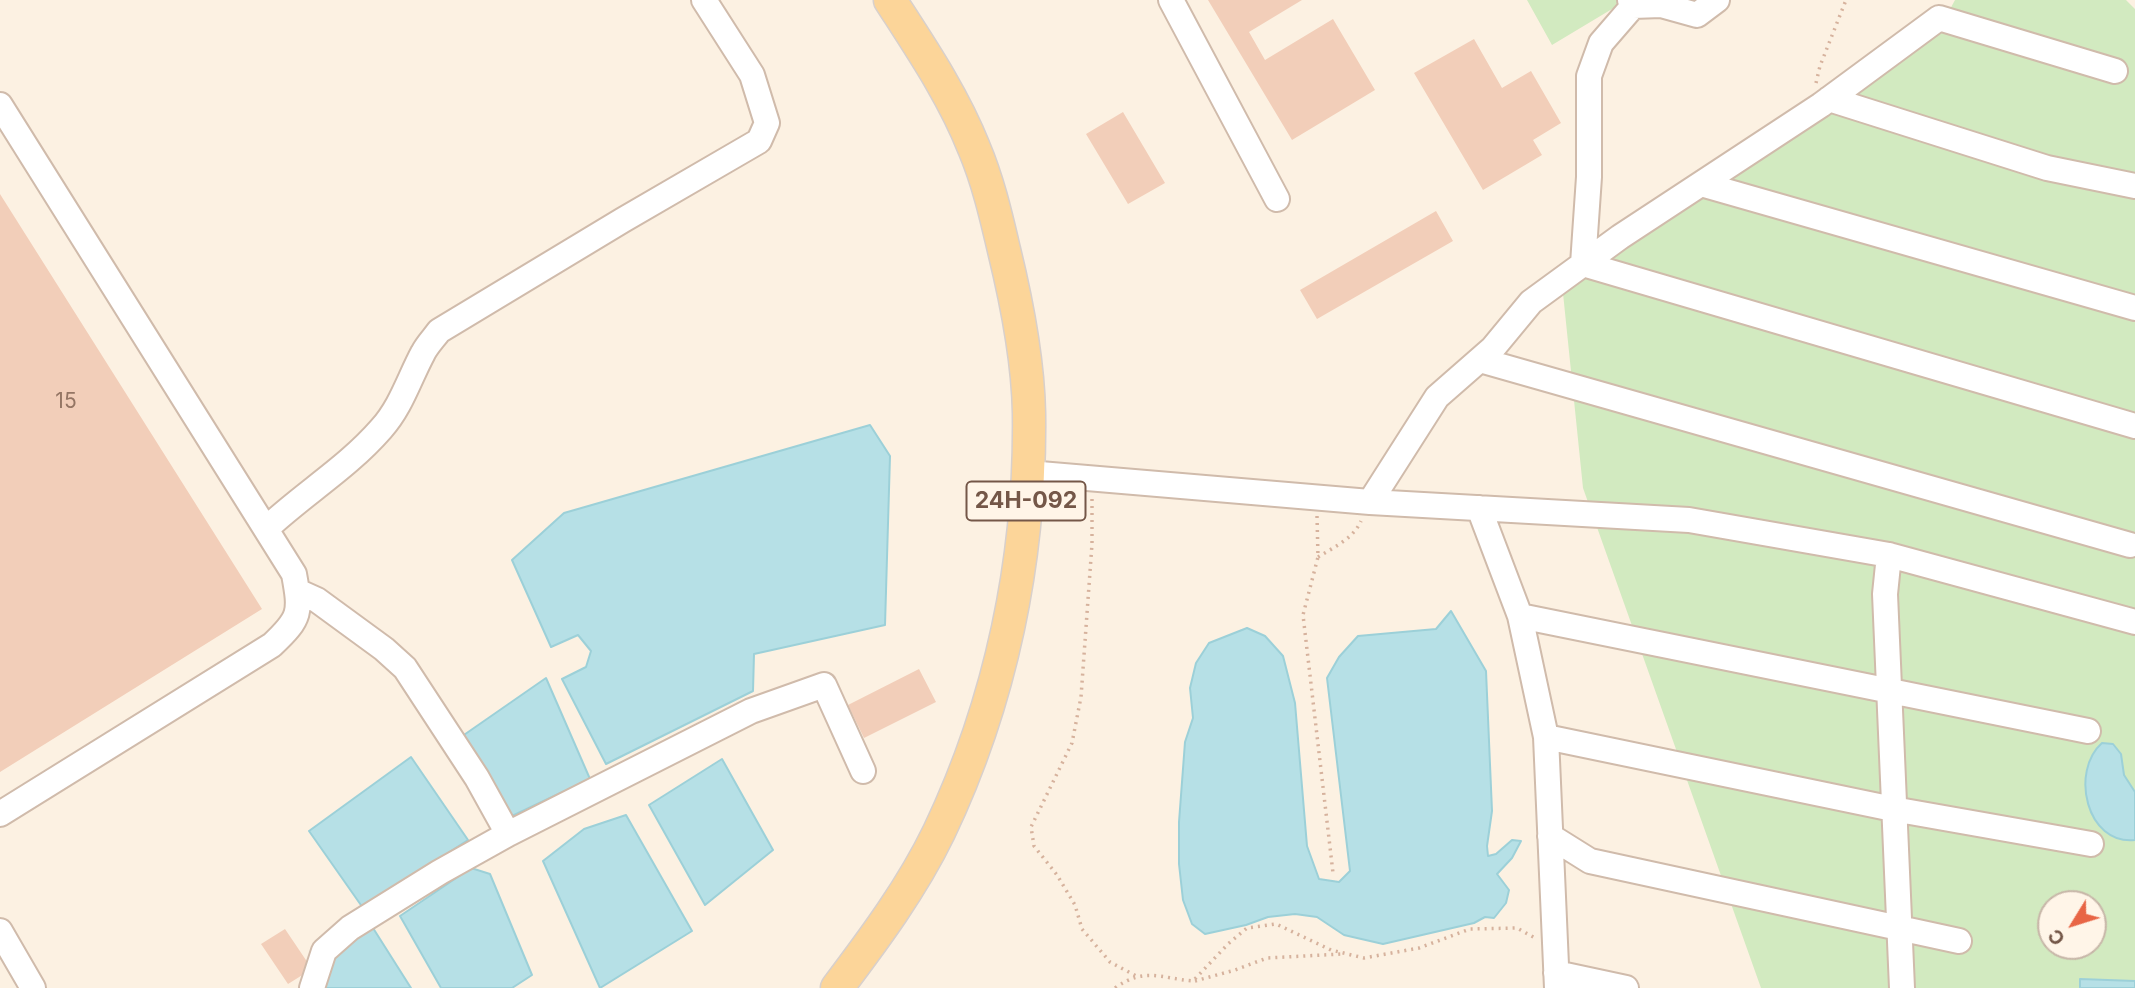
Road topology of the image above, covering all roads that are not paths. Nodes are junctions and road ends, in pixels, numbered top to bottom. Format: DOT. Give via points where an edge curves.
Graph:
graph roads {
  1 [pos="704,0"];
  2 [pos="890,0"];
  3 [pos="1171,0"];
  4 [pos="1717,0"];
  5 [pos="1631,3"];
  6 [pos="2115,72"];
  7 [pos="0,105"];
  8 [pos="1819,106"];
  9 [pos="1701,184"];
  10 [pos="2135,186"];
  11 [pos="1277,199"];
  12 [pos="1583,264"];
  13 [pos="2135,308"];
  14 [pos="1480,360"];
  15 [pos="2135,426"];
  16 [pos="1028,473"];
  17 [pos="1370,502"];
  18 [pos="1479,508"];
  19 [pos="266,529"];
  20 [pos="2130,545"];
  21 [pos="1889,555"];
  22 [pos="297,591"];
  23 [pos="1520,616"];
  24 [pos="2135,622"];
  25 [pos="1889,691"];
  26 [pos="2088,731"];
  27 [pos="1546,737"];
  28 [pos="863,771"];
  29 [pos="1893,809"];
  30 [pos="0,814"];
  31 [pos="509,834"];
  32 [pos="1550,836"];
  33 [pos="2091,844"];
  34 [pos="1898,929"];
  35 [pos="0,932"];
  36 [pos="1959,941"];
  37 [pos="1556,974"];
  38 [pos="33,988"];
  39 [pos="312,988"];
  40 [pos="837,988"];
  41 [pos="1626,988"];
  42 [pos="1902,988"];
  1 -- 19 [label="street" via="752,75 767,123 759,141 439,331 383,427 345,466"];
  2 -- 16 [label="main road, 24Н-092" via="950,93 995,211 1023,346"];
  3 -- 11 [label="street"];
  4 -- 5 [label="street" via="1698,15"];
  5 -- 12 [label="street" via="1601,43 1589,76"];
  6 -- 8 [label="street" via="1939,19"];
  7 -- 19 [label="street"];
  8 -- 9 [label="street"];
  8 -- 10 [label="street" via="2047,168"];
  9 -- 12 [label="street"];
  9 -- 13 [label="street"];
  12 -- 14 [label="street" via="1531,302"];
  12 -- 15 [label="street"];
  14 -- 17 [label="street" via="1437,397"];
  14 -- 20 [label="street"];
  16 -- 17 [label="street"];
  16 -- 40 [label="main road, 24Н-092" via="1011,621 966,768 938,833 905,891"];
  17 -- 18 [label="street"];
  18 -- 21 [label="street" via="1689,520"];
  18 -- 23 [label="street"];
  19 -- 22 [label="street" via="294,574"];
  21 -- 24 [label="street"];
  21 -- 25 [label="street" via="1885,594"];
  22 -- 30 [label="street" via="300,606 291,628 272,645"];
  22 -- 31 [label="street" via="328,608 405,668"];
  23 -- 25 [label="street"];
  23 -- 27 [label="street"];
  25 -- 26 [label="street"];
  25 -- 29 [label="street"];
  27 -- 29 [label="street"];
  27 -- 32 [label="street"];
  28 -- 31 [label="street" via="824,685 751,710"];
  29 -- 33 [label="street"];
  29 -- 34 [label="street"];
  31 -- 39 [label="street" via="350,928 324,951"];
  32 -- 34 [label="street" via="1590,861"];
  32 -- 37 [label="street"];
  34 -- 36 [label="street"];
  34 -- 42 [label="street"];
  35 -- 38 [label="street"];
  37 -- 41 [label="street"];
}
